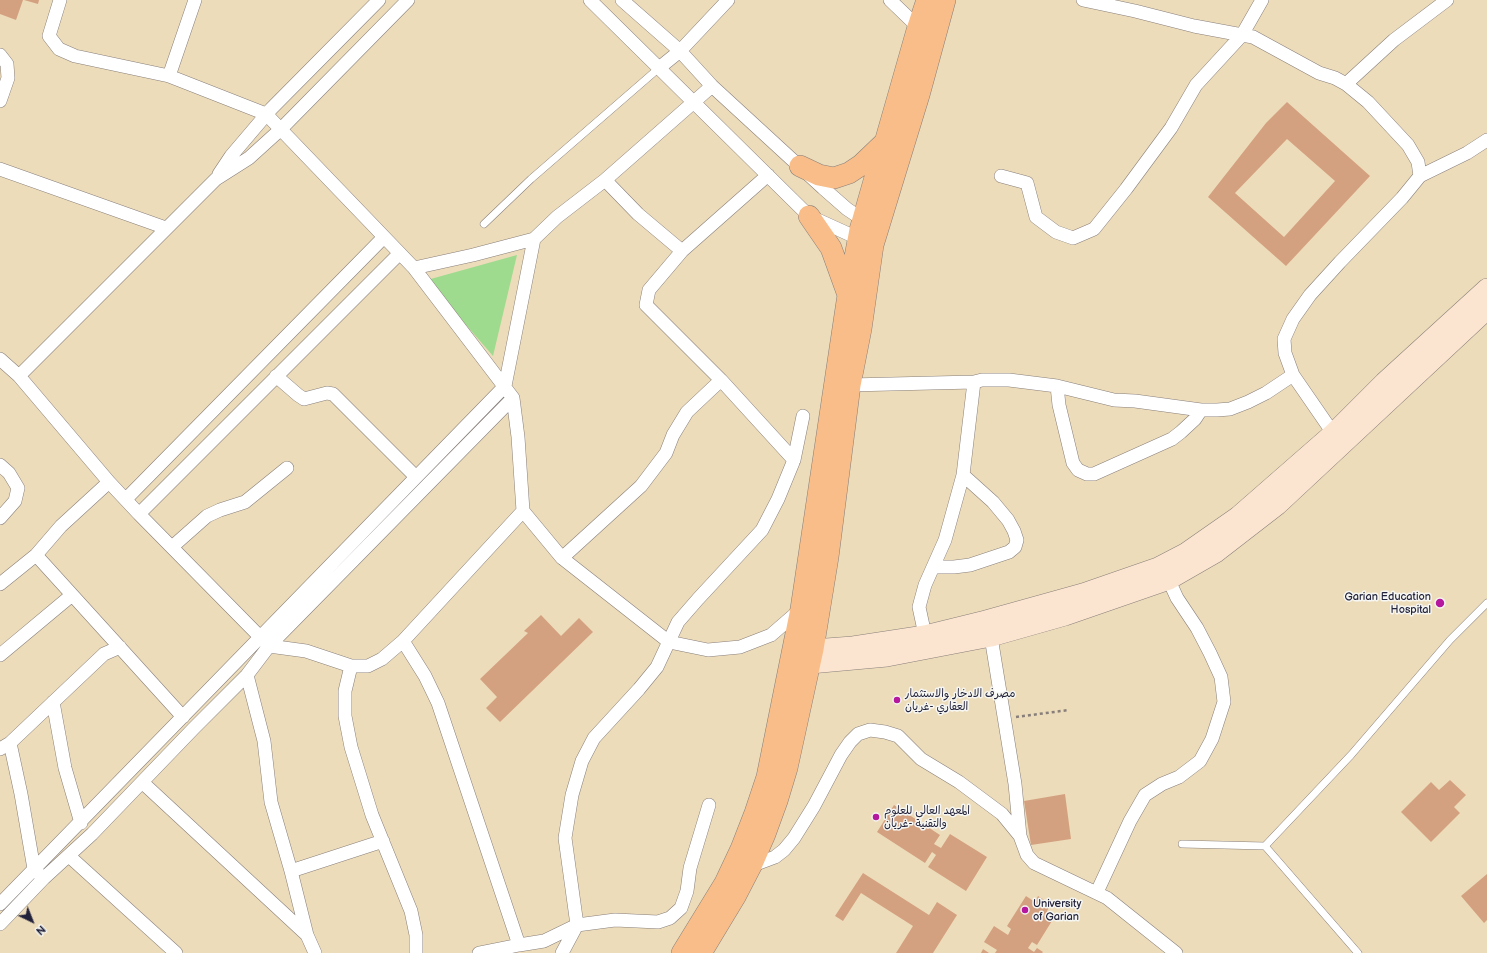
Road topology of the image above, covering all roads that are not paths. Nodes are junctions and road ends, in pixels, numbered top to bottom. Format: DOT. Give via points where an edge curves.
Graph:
graph roads {
  1 [pos="60,0"];
  2 [pos="195,0"];
  3 [pos="379,0"];
  4 [pos="408,0"];
  5 [pos="590,0"];
  6 [pos="622,0"];
  7 [pos="728,0"];
  8 [pos="890,0"];
  9 [pos="927,0"];
  10 [pos="945,0"];
  11 [pos="1083,0"];
  12 [pos="1262,0"];
  13 [pos="1447,0"];
  14 [pos="1136,5"];
  15 [pos="918,28"];
  16 [pos="1242,36"];
  17 [pos="680,51"];
  18 [pos="0,55"];
  19 [pos="659,68"];
  20 [pos="169,76"];
  21 [pos="1346,84"];
  22 [pos="712,86"];
  23 [pos="0,101"];
  24 [pos="694,102"];
  25 [pos="266,114"];
  26 [pos="281,128"];
  27 [pos="1487,140"];
  28 [pos="885,143"];
  29 [pos="800,166"];
  30 [pos="0,169"];
  31 [pos="768,174"];
  32 [pos="1001,176"];
  33 [pos="1420,176"];
  34 [pos="216,179"];
  35 [pos="605,180"];
  36 [pos="809,216"];
  37 [pos="484,224"];
  38 [pos="166,228"];
  39 [pos="868,233"];
  40 [pos="384,237"];
  41 [pos="534,239"];
  42 [pos="682,251"];
  43 [pos="399,254"];
  44 [pos="414,268"];
  45 [pos="1487,288"];
  46 [pos="848,295"];
  47 [pos="1487,310"];
  48 [pos="1424,357"];
  49 [pos="0,359"];
  50 [pos="1293,375"];
  51 [pos="19,376"];
  52 [pos="276,376"];
  53 [pos="721,380"];
  54 [pos="974,382"];
  55 [pos="850,385"];
  56 [pos="505,386"];
  57 [pos="1057,386"];
  58 [pos="513,398"];
  59 [pos="1201,410"];
  60 [pos="802,416"];
  61 [pos="1332,433"];
  62 [pos="794,460"];
  63 [pos="0,465"];
  64 [pos="287,468"];
  65 [pos="964,475"];
  66 [pos="416,477"];
  67 [pos="109,482"];
  68 [pos="126,499"];
  69 [pos="524,511"];
  70 [pos="138,514"];
  71 [pos="0,518"];
  72 [pos="172,547"];
  73 [pos="36,555"];
  74 [pos="562,558"];
  75 [pos="933,566"];
  76 [pos="1165,573"];
  77 [pos="0,584"];
  78 [pos="72,595"];
  79 [pos="1487,603"];
  80 [pos="801,609"];
  81 [pos="926,635"];
  82 [pos="991,637"];
  83 [pos="265,641"];
  84 [pos="403,641"];
  85 [pos="669,642"];
  86 [pos="120,647"];
  87 [pos="0,655"];
  88 [pos="802,655"];
  89 [pos="351,666"];
  90 [pos="247,675"];
  91 [pos="53,702"];
  92 [pos="183,717"];
  93 [pos="5,746"];
  94 [pos="142,782"];
  95 [pos="709,805"];
  96 [pos="81,823"];
  97 [pos="1020,836"];
  98 [pos="383,841"];
  99 [pos="1182,844"];
  100 [pos="1265,846"];
  101 [pos="69,856"];
  102 [pos="751,866"];
  103 [pos="34,869"];
  104 [pos="291,870"];
  105 [pos="44,878"];
  106 [pos="1097,892"];
  107 [pos="1,901"];
  108 [pos="12,913"];
  109 [pos="0,924"];
  110 [pos="577,925"];
  111 [pos="307,935"];
  112 [pos="519,945"];
  113 [pos="176,953"];
  114 [pos="315,953"];
  115 [pos="416,953"];
  116 [pos="479,953"];
  117 [pos="562,953"];
  118 [pos="682,953"];
  119 [pos="701,953"];
  120 [pos="1176,953"];
  121 [pos="1358,953"];
  1 -- 20 [label="street" via="49,36 59,49 76,56"];
  2 -- 20 [label="street"];
  3 -- 25 [label="street"];
  4 -- 26 [label="street"];
  5 -- 19 [label="street"];
  6 -- 17 [label="street"];
  7 -- 17 [label="street"];
  8 -- 15 [label="street"];
  9 -- 15 [label="main road"];
  10 -- 39 [label="main road" via="919,95"];
  11 -- 14 [label="street"];
  12 -- 16 [label="street"];
  13 -- 21 [label="street" via="1394,40"];
  14 -- 16 [label="street" via="1194,26"];
  15 -- 28 [label="main road"];
  16 -- 21 [label="street" via="1253,37 1319,73"];
  16 -- 32 [label="street" via="1196,85 1171,128 1094,229 1073,238 1056,232 1036,217 1027,183"];
  17 -- 19 [label="street"];
  17 -- 22 [label="street"];
  18 -- 23 [label="street" via="7,64 8,78"];
  19 -- 24 [label="street"];
  19 -- 37 [label="lane" via="531,179"];
  20 -- 25 [label="street"];
  21 -- 33 [label="street" via="1368,102 1408,145 1418,162"];
  22 -- 24 [label="street"];
  22 -- 29 [label="street"];
  24 -- 31 [label="street"];
  24 -- 35 [label="street"];
  25 -- 26 [label="street"];
  25 -- 34 [label="street" via="231,156"];
  26 -- 34 [label="street" via="249,158"];
  26 -- 40 [label="street"];
  27 -- 33 [label="street"];
  28 -- 29 [label="main road" via="861,165 849,173 834,178 819,175"];
  28 -- 39 [label="main road"];
  29 -- 39 [label="street" via="847,209"];
  30 -- 38 [label="street"];
  31 -- 36 [label="street"];
  31 -- 42 [label="street"];
  33 -- 50 [label="street" via="1310,295 1293,319 1284,339 1285,354"];
  34 -- 38 [label="street"];
  35 -- 41 [label="street" via="557,217"];
  35 -- 42 [label="street" via="638,214"];
  36 -- 39 [label="street"];
  36 -- 46 [label="main road" via="831,248"];
  38 -- 51 [label="street"];
  39 -- 46 [label="main road"];
  39 -- 55 [label="main road" via="861,329"];
  40 -- 43 [label="street"];
  40 -- 68 [label="street"];
  41 -- 44 [label="street"];
  41 -- 56 [label="street"];
  42 -- 53 [label="street" via="649,290 646,305"];
  43 -- 44 [label="street"];
  43 -- 52 [label="street"];
  44 -- 56 [label="street"];
  45 -- 48 [label="main road"];
  46 -- 80 [label="main road"];
  47 -- 48 [label="main road"];
  48 -- 61 [label="main road"];
  48 -- 76 [label="main road" via="1278,505 1216,552"];
  49 -- 51 [label="street"];
  50 -- 59 [label="street" via="1266,393 1230,409"];
  50 -- 61 [label="street"];
  51 -- 67 [label="street"];
  52 -- 66 [label="street" via="304,399 327,393 333,394"];
  52 -- 70 [label="street"];
  53 -- 62 [label="street"];
  53 -- 74 [label="street" via="687,412 666,453 641,486"];
  54 -- 55 [label="street"];
  54 -- 57 [label="street" via="1010,380"];
  54 -- 65 [label="street"];
  55 -- 88 [label="main road" via="828,557"];
  56 -- 58 [label="street"];
  56 -- 66 [label="street"];
  57 -- 59 [label="street" via="1114,400"];
  57 -- 59 [label="street" via="1060,411 1073,463 1078,470 1087,474 1094,474 1172,439 1195,419"];
  58 -- 69 [label="street"];
  58 -- 83 [label="street"];
  60 -- 62 [label="street"];
  61 -- 76 [label="main road" via="1238,516 1185,554"];
  62 -- 85 [label="street" via="762,530 678,622"];
  63 -- 71 [label="street" via="9,473 18,488 15,501"];
  64 -- 72 [label="street" via="245,502 207,516"];
  65 -- 75 [label="street" via="945,540"];
  65 -- 75 [label="street" via="1008,520 1014,531 1015,547 1009,552 970,565"];
  66 -- 83 [label="street"];
  67 -- 68 [label="street"];
  67 -- 73 [label="street" via="61,526"];
  68 -- 70 [label="street"];
  69 -- 74 [label="street"];
  69 -- 84 [label="street"];
  70 -- 72 [label="street"];
  72 -- 83 [label="street"];
  73 -- 77 [label="street"];
  73 -- 78 [label="street"];
  74 -- 85 [label="street"];
  75 -- 81 [label="street" via="924,585 919,607"];
  76 -- 81 [label="main road"];
  76 -- 82 [label="main road" via="1065,616"];
  76 -- 106 [label="street" via="1177,598 1197,628 1221,677 1224,702 1212,739 1200,761 1179,777 1145,795"];
  78 -- 86 [label="street"];
  78 -- 87 [label="street"];
  79 -- 100 [label="lane" via="1450,640 1351,755"];
  80 -- 85 [label="street" via="771,635 740,647 708,650"];
  80 -- 88 [label="main road"];
  81 -- 88 [label="main road"];
  82 -- 88 [label="main road" via="887,657"];
  82 -- 97 [label="street" via="1015,784"];
  83 -- 89 [label="street"];
  83 -- 90 [label="street"];
  83 -- 92 [label="street"];
  84 -- 89 [label="street" via="382,659 368,666"];
  84 -- 112 [label="street" via="425,676 438,704"];
  85 -- 110 [label="street" via="657,667 594,738 582,761 572,796 565,838"];
  86 -- 91 [label="street" via="104,654"];
  86 -- 92 [label="street"];
  88 -- 102 [label="main road" via="787,768 766,834"];
  88 -- 118 [label="main road" via="767,777 741,849 725,883"];
  89 -- 98 [label="street" via="345,716 351,747 372,815"];
  90 -- 94 [label="street"];
  90 -- 104 [label="street" via="264,741 272,802"];
  91 -- 93 [label="street"];
  91 -- 96 [label="street" via="65,768"];
  92 -- 96 [label="street"];
  93 -- 103 [label="street" via="21,794"];
  94 -- 101 [label="street"];
  94 -- 111 [label="street"];
  95 -- 110 [label="street" via="690,868 687,891 681,908 670,918 658,922 615,920"];
  96 -- 103 [label="street"];
  97 -- 102 [label="street" via="1002,814 959,782 921,759 898,736 870,730 858,734 850,742 789,844 775,856"];
  97 -- 106 [label="street" via="1027,855 1034,863"];
  98 -- 104 [label="street"];
  98 -- 115 [label="street" via="411,911 416,934"];
  99 -- 100 [label="lane"];
  100 -- 121 [label="lane"];
  101 -- 105 [label="street"];
  101 -- 113 [label="street"];
  102 -- 119 [label="main road"];
  103 -- 105 [label="street"];
  103 -- 107 [label="street"];
  104 -- 111 [label="street"];
  105 -- 108 [label="street"];
  106 -- 120 [label="street"];
  107 -- 108 [label="street"];
  108 -- 109 [label="street"];
  110 -- 112 [label="street" via="544,941"];
  110 -- 117 [label="street"];
  111 -- 114 [label="street"];
  112 -- 116 [label="street"];
}
